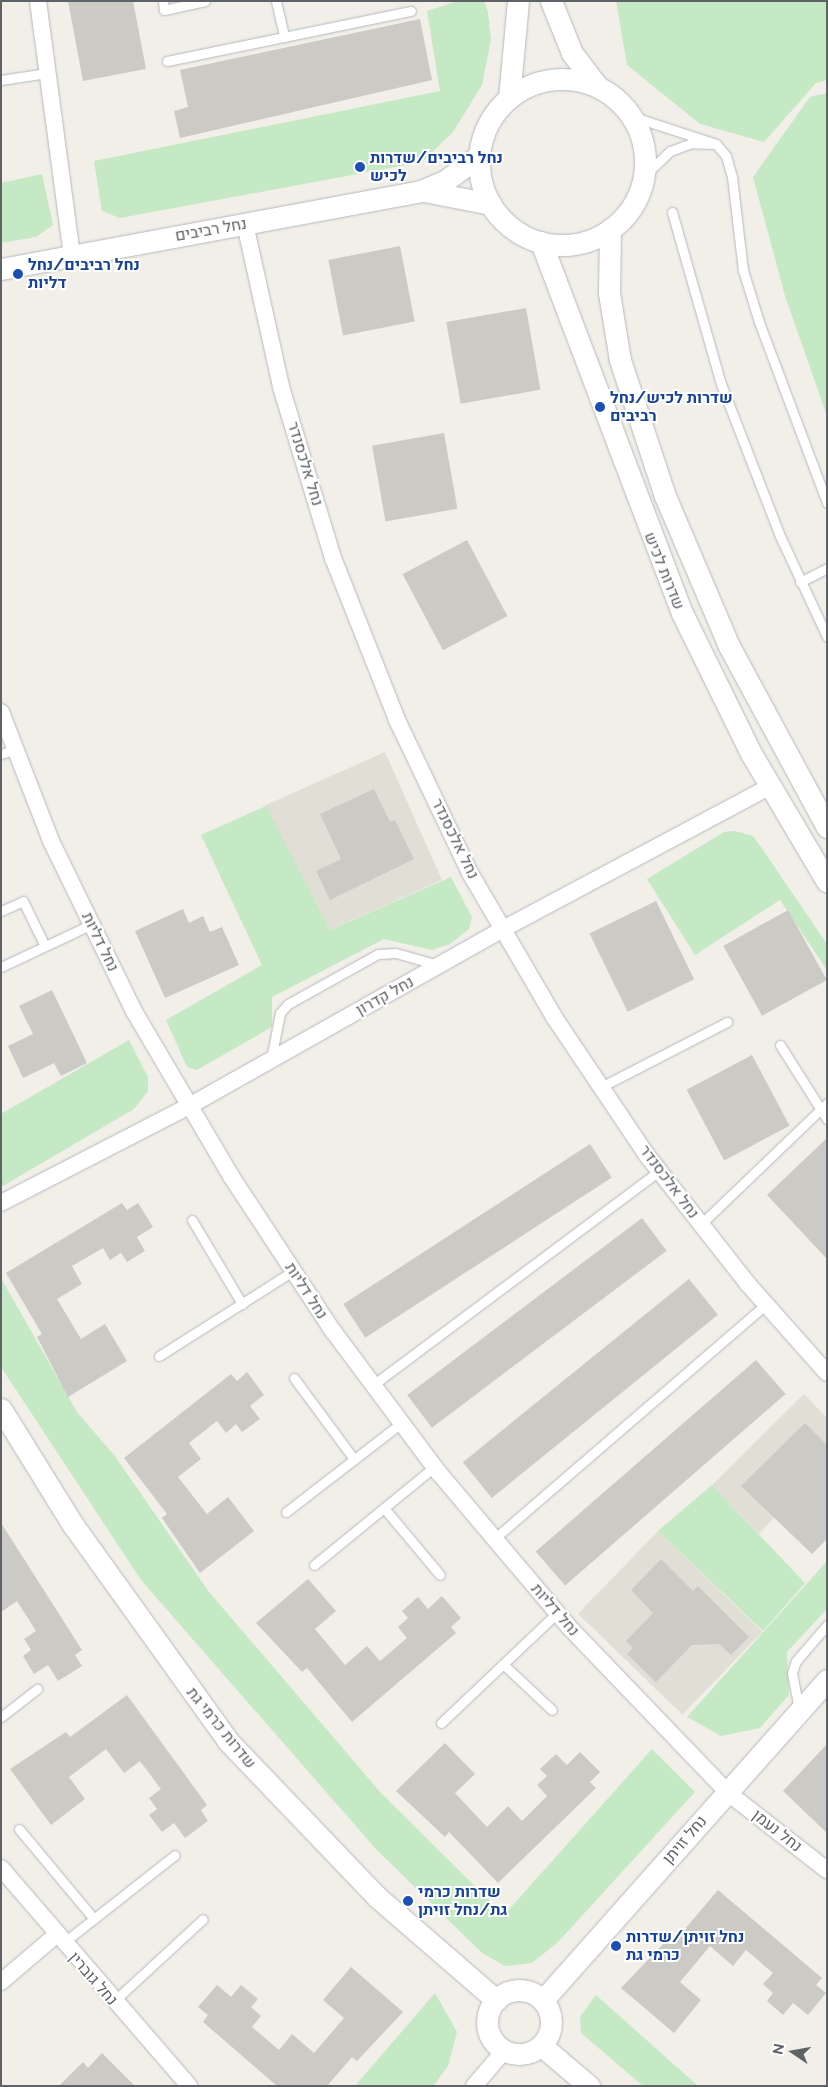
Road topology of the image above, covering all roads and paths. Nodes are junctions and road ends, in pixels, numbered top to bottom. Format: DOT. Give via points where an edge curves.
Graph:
graph roads {
  1 [pos="38,1"];
  2 [pos="163,1"];
  3 [pos="205,1"];
  4 [pos="276,1"];
  5 [pos="518,1"];
  6 [pos="551,1"];
  7 [pos="411,11"];
  8 [pos="284,37"];
  9 [pos="167,61"];
  10 [pos="46,73"];
  11 [pos="1,80"];
  12 [pos="597,86"];
  13 [pos="509,98"];
  14 [pos="631,116"];
  15 [pos="716,144"];
  16 [pos="480,155"];
  17 [pos="642,178"];
  18 [pos="421,191"];
  19 [pos="491,204"];
  20 [pos="672,212"];
  21 [pos="245,224"];
  22 [pos="610,229"];
  23 [pos="541,242"];
  24 [pos="72,255"];
  25 [pos="1,269"];
  26 [pos="827,503"];
  27 [pos="827,568"];
  28 [pos="800,582"];
  29 [pos="827,637"];
  30 [pos="1,712"];
  31 [pos="8,752"];
  32 [pos="769,787"];
  33 [pos="827,827"];
  34 [pos="827,882"];
  35 [pos="1,911"];
  36 [pos="92,924"];
  37 [pos="503,929"];
  38 [pos="45,946"];
  39 [pos="439,966"];
  40 [pos="1,967"];
  41 [pos="728,1022"];
  42 [pos="780,1045"];
  43 [pos="271,1060"];
  44 [pos="601,1087"];
  45 [pos="827,1103"];
  46 [pos="190,1106"];
  47 [pos="818,1111"];
  48 [pos="827,1119"];
  49 [pos="659,1171"];
  50 [pos="1,1204"];
  51 [pos="192,1220"];
  52 [pos="701,1224"];
  53 [pos="294,1271"];
  54 [pos="242,1304"];
  55 [pos="766,1304"];
  56 [pos="159,1356"];
  57 [pos="826,1369"];
  58 [pos="294,1378"];
  59 [pos="373,1386"];
  60 [pos="1,1409"];
  61 [pos="401,1423"];
  62 [pos="354,1460"];
  63 [pos="434,1467"];
  64 [pos="384,1508"];
  65 [pos="286,1512"];
  66 [pos="494,1539"];
  67 [pos="314,1566"];
  68 [pos="440,1575"];
  69 [pos="557,1613"];
  70 [pos="827,1625"];
  71 [pos="503,1664"];
  72 [pos="827,1680"];
  73 [pos="37,1689"];
  74 [pos="552,1710"];
  75 [pos="800,1710"];
  76 [pos="1,1716"];
  77 [pos="441,1723"];
  78 [pos="727,1792"];
  79 [pos="19,1829"];
  80 [pos="175,1855"];
  81 [pos="1,1868"];
  82 [pos="827,1870"];
  83 [pos="94,1919"];
  84 [pos="203,1919"];
  85 [pos="59,1939"];
  86 [pos="1,1982"];
  87 [pos="496,2000"];
  88 [pos="543,2000"];
  89 [pos="113,2002"];
  90 [pos="542,2046"];
  91 [pos="504,2051"];
  92 [pos="189,2086"];
  93 [pos="474,2086"];
  94 [pos="589,2086"];
  1 -- 10 [label="street"];
  2 -- 3 [label="lane" via="164,10"];
  4 -- 8 [label="lane"];
  5 -- 13 [label="street"];
  6 -- 12 [label="street" via="572,54"];
  7 -- 8 [label="lane"];
  8 -- 9 [label="lane"];
  10 -- 11 [label="lane"];
  10 -- 24 [label="street"];
  12 -- 13 [label="street" via="572,79 546,80"];
  12 -- 14 [label="street"];
  13 -- 16 [label="street" via="491,119"];
  14 -- 15 [label="lane"];
  14 -- 17 [label="street" via="643,147"];
  15 -- 17 [label="lane" via="692,143 670,151"];
  15 -- 26 [label="lane" via="726,156 732,177 744,270 759,322"];
  16 -- 18 [label="street, נחל רביבים" via="445,180"];
  16 -- 19 [label="street" via="483,185"];
  17 -- 22 [label="street" via="632,206"];
  18 -- 19 [label="street, נחל רביבים"];
  18 -- 21 [label="street, נחל רביבים"];
  19 -- 23 [label="street" via="512,228"];
  20 -- 28 [label="lane" via="721,384"];
  21 -- 24 [label="street, נחל רביבים"];
  21 -- 37 [label="street, נחל אלכסנדר" via="281,387 333,558 397,720"];
  22 -- 23 [label="street" via="582,242"];
  22 -- 33 [label="street, שדרות לכיש" via="609,293 620,360 665,496 733,654"];
  23 -- 32 [label="street, שדרות לכיש" via="668,580"];
  24 -- 25 [label="street, נחל רביבים"];
  27 -- 28 [label="lane"];
  28 -- 29 [label="lane"];
  30 -- 31 [label="street, נחל דליות"];
  31 -- 36 [label="street, נחל דליות"];
  32 -- 34 [label="street, שדרות לכיש"];
  32 -- 37 [label="street, נחל קדרון"];
  35 -- 38 [label="lane" via="23,901"];
  36 -- 38 [label="lane"];
  36 -- 46 [label="street, נחל דליות" via="135,1013"];
  37 -- 39 [label="street, נחל קדרון"];
  37 -- 44 [label="street, נחל אלכסנדר"];
  38 -- 40 [label="lane"];
  39 -- 43 [label="street, נחל קדרון"];
  39 -- 43 [label="lane" via="396,953 378,954 288,1004 280,1013"];
  41 -- 44 [label="lane"];
  42 -- 47 [label="lane"];
  43 -- 46 [label="street, נחל קדרון"];
  44 -- 49 [label="street, נחל אלכסנדר"];
  45 -- 47 [label="lane"];
  46 -- 50 [label="street, נחל קדרון"];
  46 -- 53 [label="street, נחל דליות"];
  47 -- 48 [label="lane"];
  47 -- 52 [label="lane"];
  49 -- 52 [label="street, נחל אלכסנדר"];
  49 -- 59 [label="lane"];
  51 -- 54 [label="lane"];
  52 -- 55 [label="street, נחל אלכסנדר"];
  53 -- 54 [label="lane"];
  53 -- 59 [label="street, נחל דליות"];
  54 -- 56 [label="lane"];
  55 -- 57 [label="street, נחל אלכסנדר"];
  55 -- 66 [label="lane"];
  58 -- 62 [label="lane"];
  59 -- 61 [label="street, נחל דליות"];
  60 -- 87 [label="street, שדרות כרמי גת" via="78,1533 228,1741 376,1896"];
  61 -- 62 [label="lane"];
  61 -- 63 [label="street, נחל דליות"];
  62 -- 65 [label="lane"];
  63 -- 64 [label="lane"];
  63 -- 66 [label="street, נחל דליות"];
  64 -- 67 [label="lane"];
  64 -- 68 [label="lane"];
  66 -- 69 [label="street, נחל דליות"];
  69 -- 71 [label="lane"];
  69 -- 78 [label="street, נחל דליות"];
  70 -- 75 [label="lane" via="796,1661 792,1673"];
  71 -- 74 [label="lane"];
  71 -- 77 [label="lane"];
  72 -- 75 [label="street, נחל זויתן"];
  73 -- 76 [label="lane"];
  75 -- 78 [label="street, נחל זויתן"];
  78 -- 82 [label="street, נחל נעמן"];
  78 -- 88 [label="street, נחל זויתן"];
  79 -- 83 [label="lane"];
  80 -- 83 [label="lane"];
  81 -- 85 [label="street, נחל גוברין"];
  83 -- 85 [label="lane"];
  84 -- 89 [label="lane"];
  85 -- 86 [label="street"];
  85 -- 89 [label="street, נחל גוברין"];
  87 -- 88 [label="street" via="519,1990"];
  87 -- 91 [label="street" via="488,2015 488,2032"];
  88 -- 90 [label="street" via="552,2023"];
  89 -- 92 [label="street, נחל גוברין"];
  90 -- 91 [label="street" via="520,2055"];
  90 -- 94 [label="street"];
  91 -- 93 [label="street"];
}
